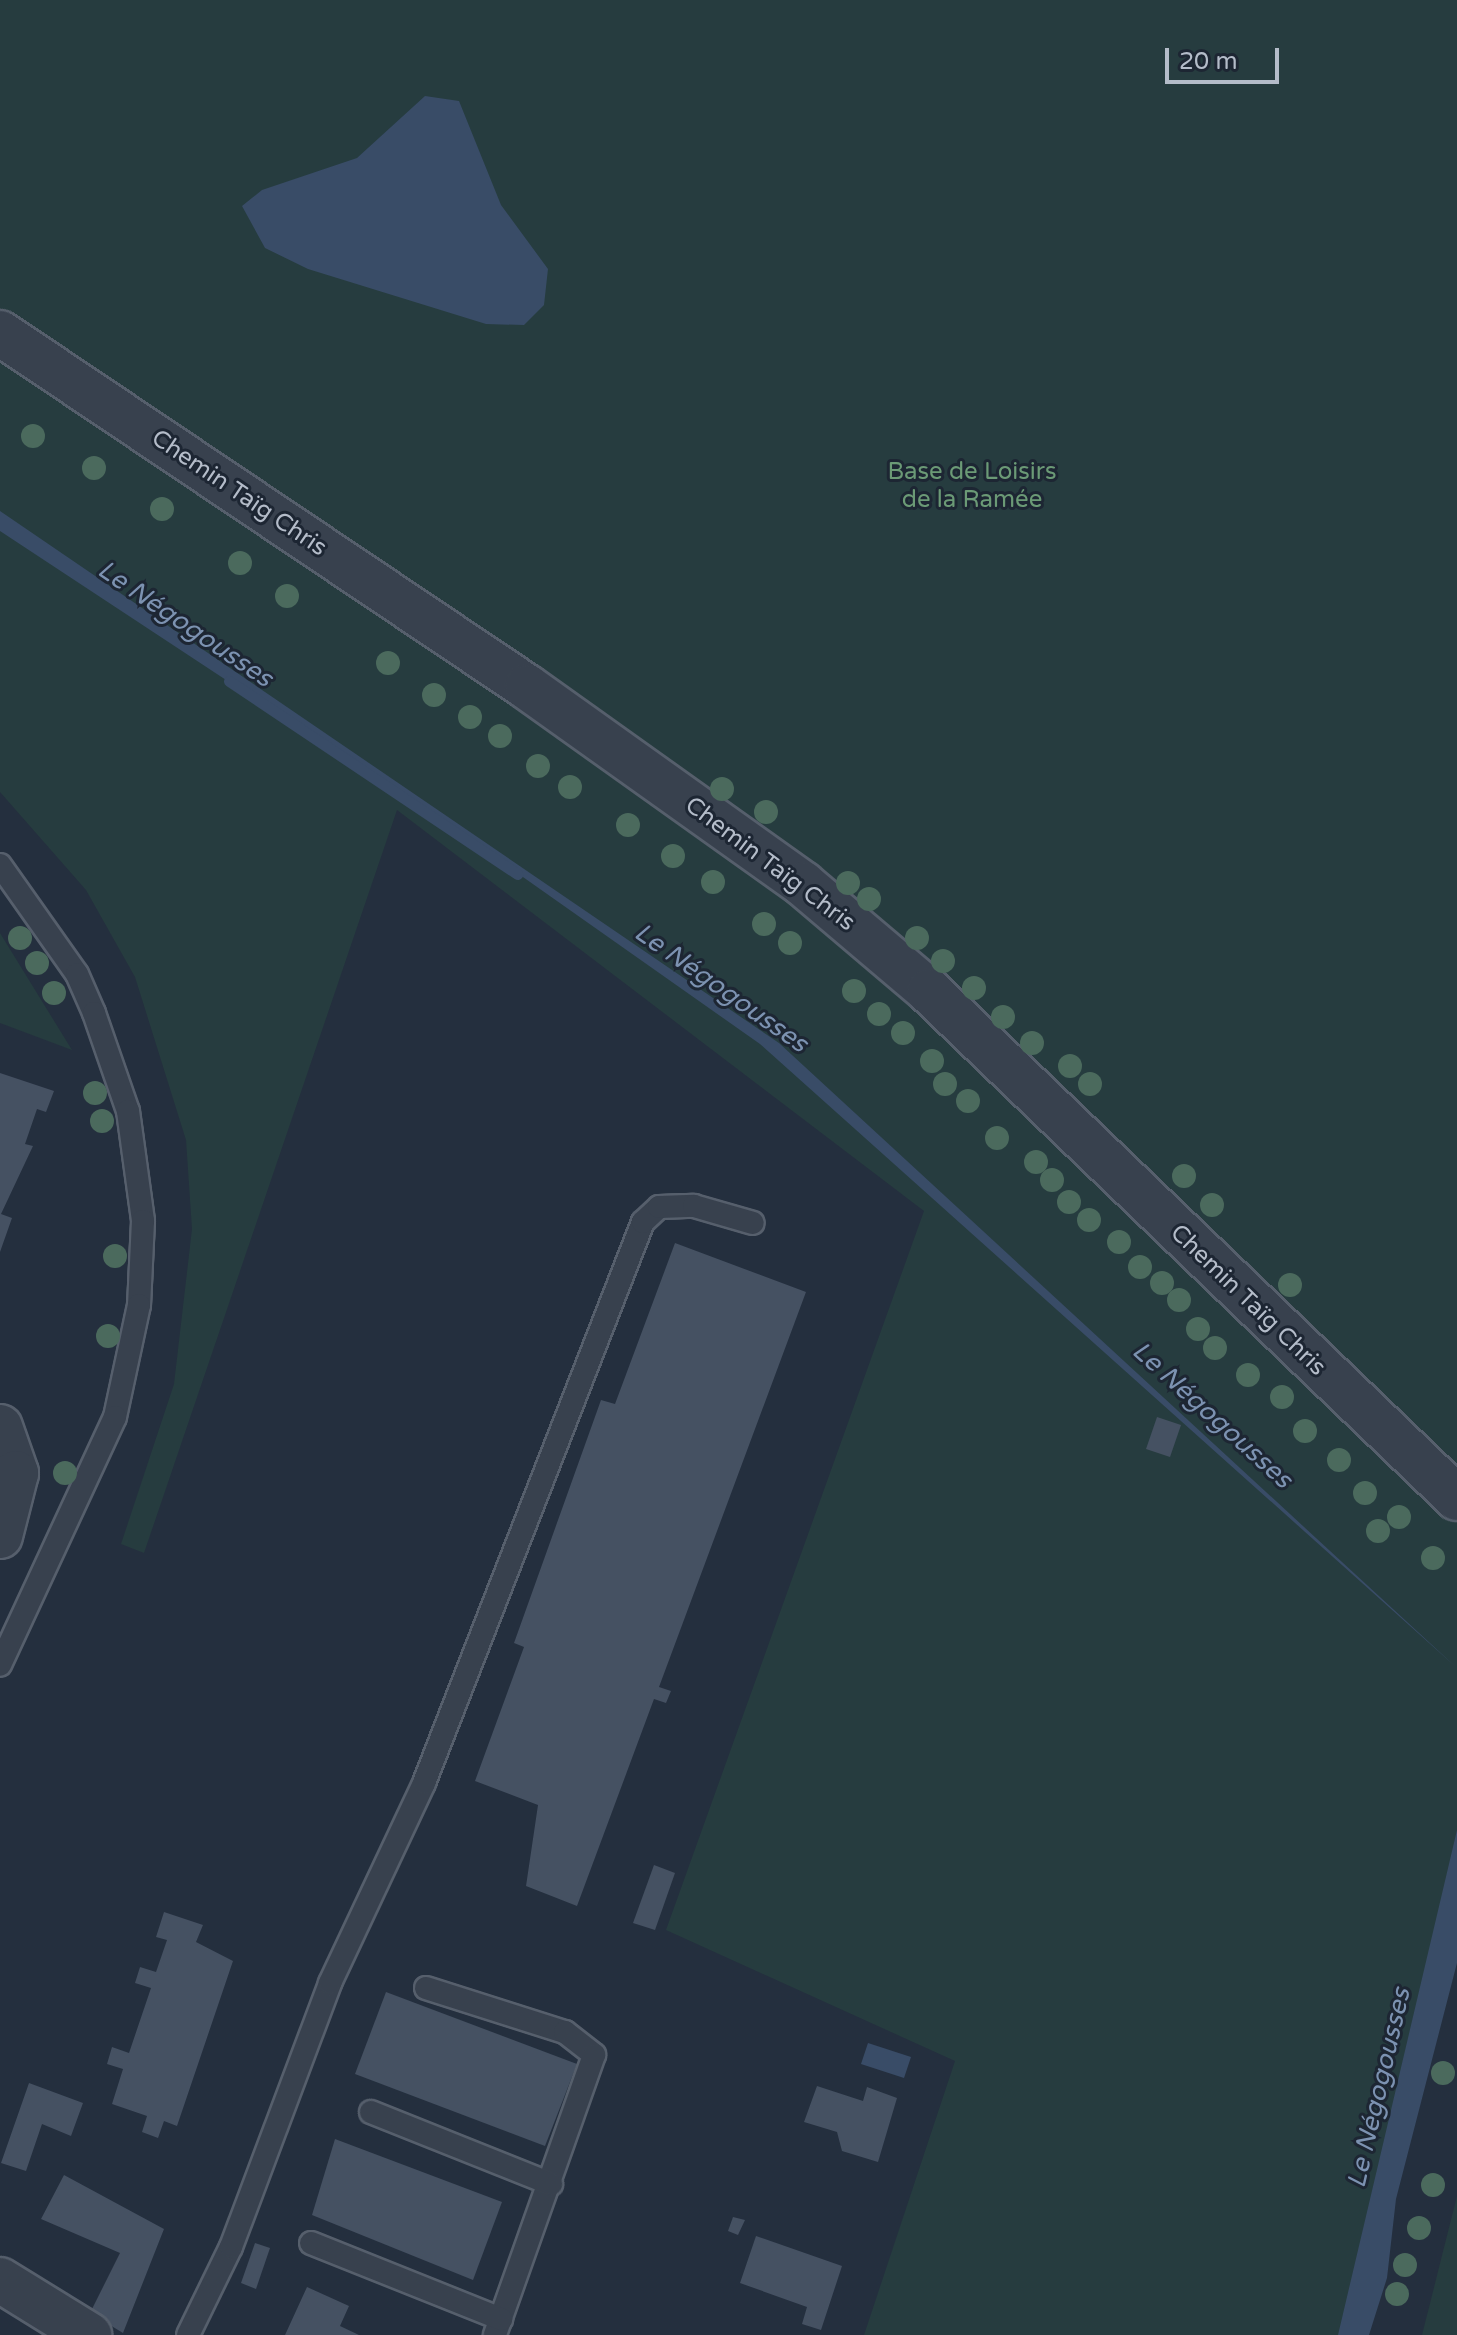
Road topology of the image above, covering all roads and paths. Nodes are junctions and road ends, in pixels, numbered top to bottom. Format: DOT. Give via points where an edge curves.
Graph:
graph roads {
  1 [pos="0,333"];
  2 [pos="0,865"];
  3 [pos="753,1223"];
  4 [pos="0,1427"];
  5 [pos="1457,1498"];
  6 [pos="0,1536"];
  7 [pos="0,1665"];
  8 [pos="426,1988"];
  9 [pos="371,2112"];
  10 [pos="551,2184"];
  11 [pos="311,2243"];
  12 [pos="0,2280"];
  13 [pos="498,2327"];
  14 [pos="89,2335"];
  15 [pos="188,2335"];
  1 -- 5 [label="street, Chemin Taïg Chris" via="527,687 803,884 929,991"];
  2 -- 7 [label="lane" via="77,974 105,1041 135,1146 143,1249 133,1349 115,1417"];
  3 -- 15 [label="lane" via="694,1206 659,1207 643,1222 424,1783 330,1983 231,2247"];
  4 -- 6 [label="street" via="16,1473"];
  8 -- 10 [label="lane" via="587,2044 594,2071"];
  9 -- 10 [label="lane"];
  10 -- 13 [label="lane"];
  11 -- 13 [label="lane"];
  12 -- 14 [label="street"];
}
